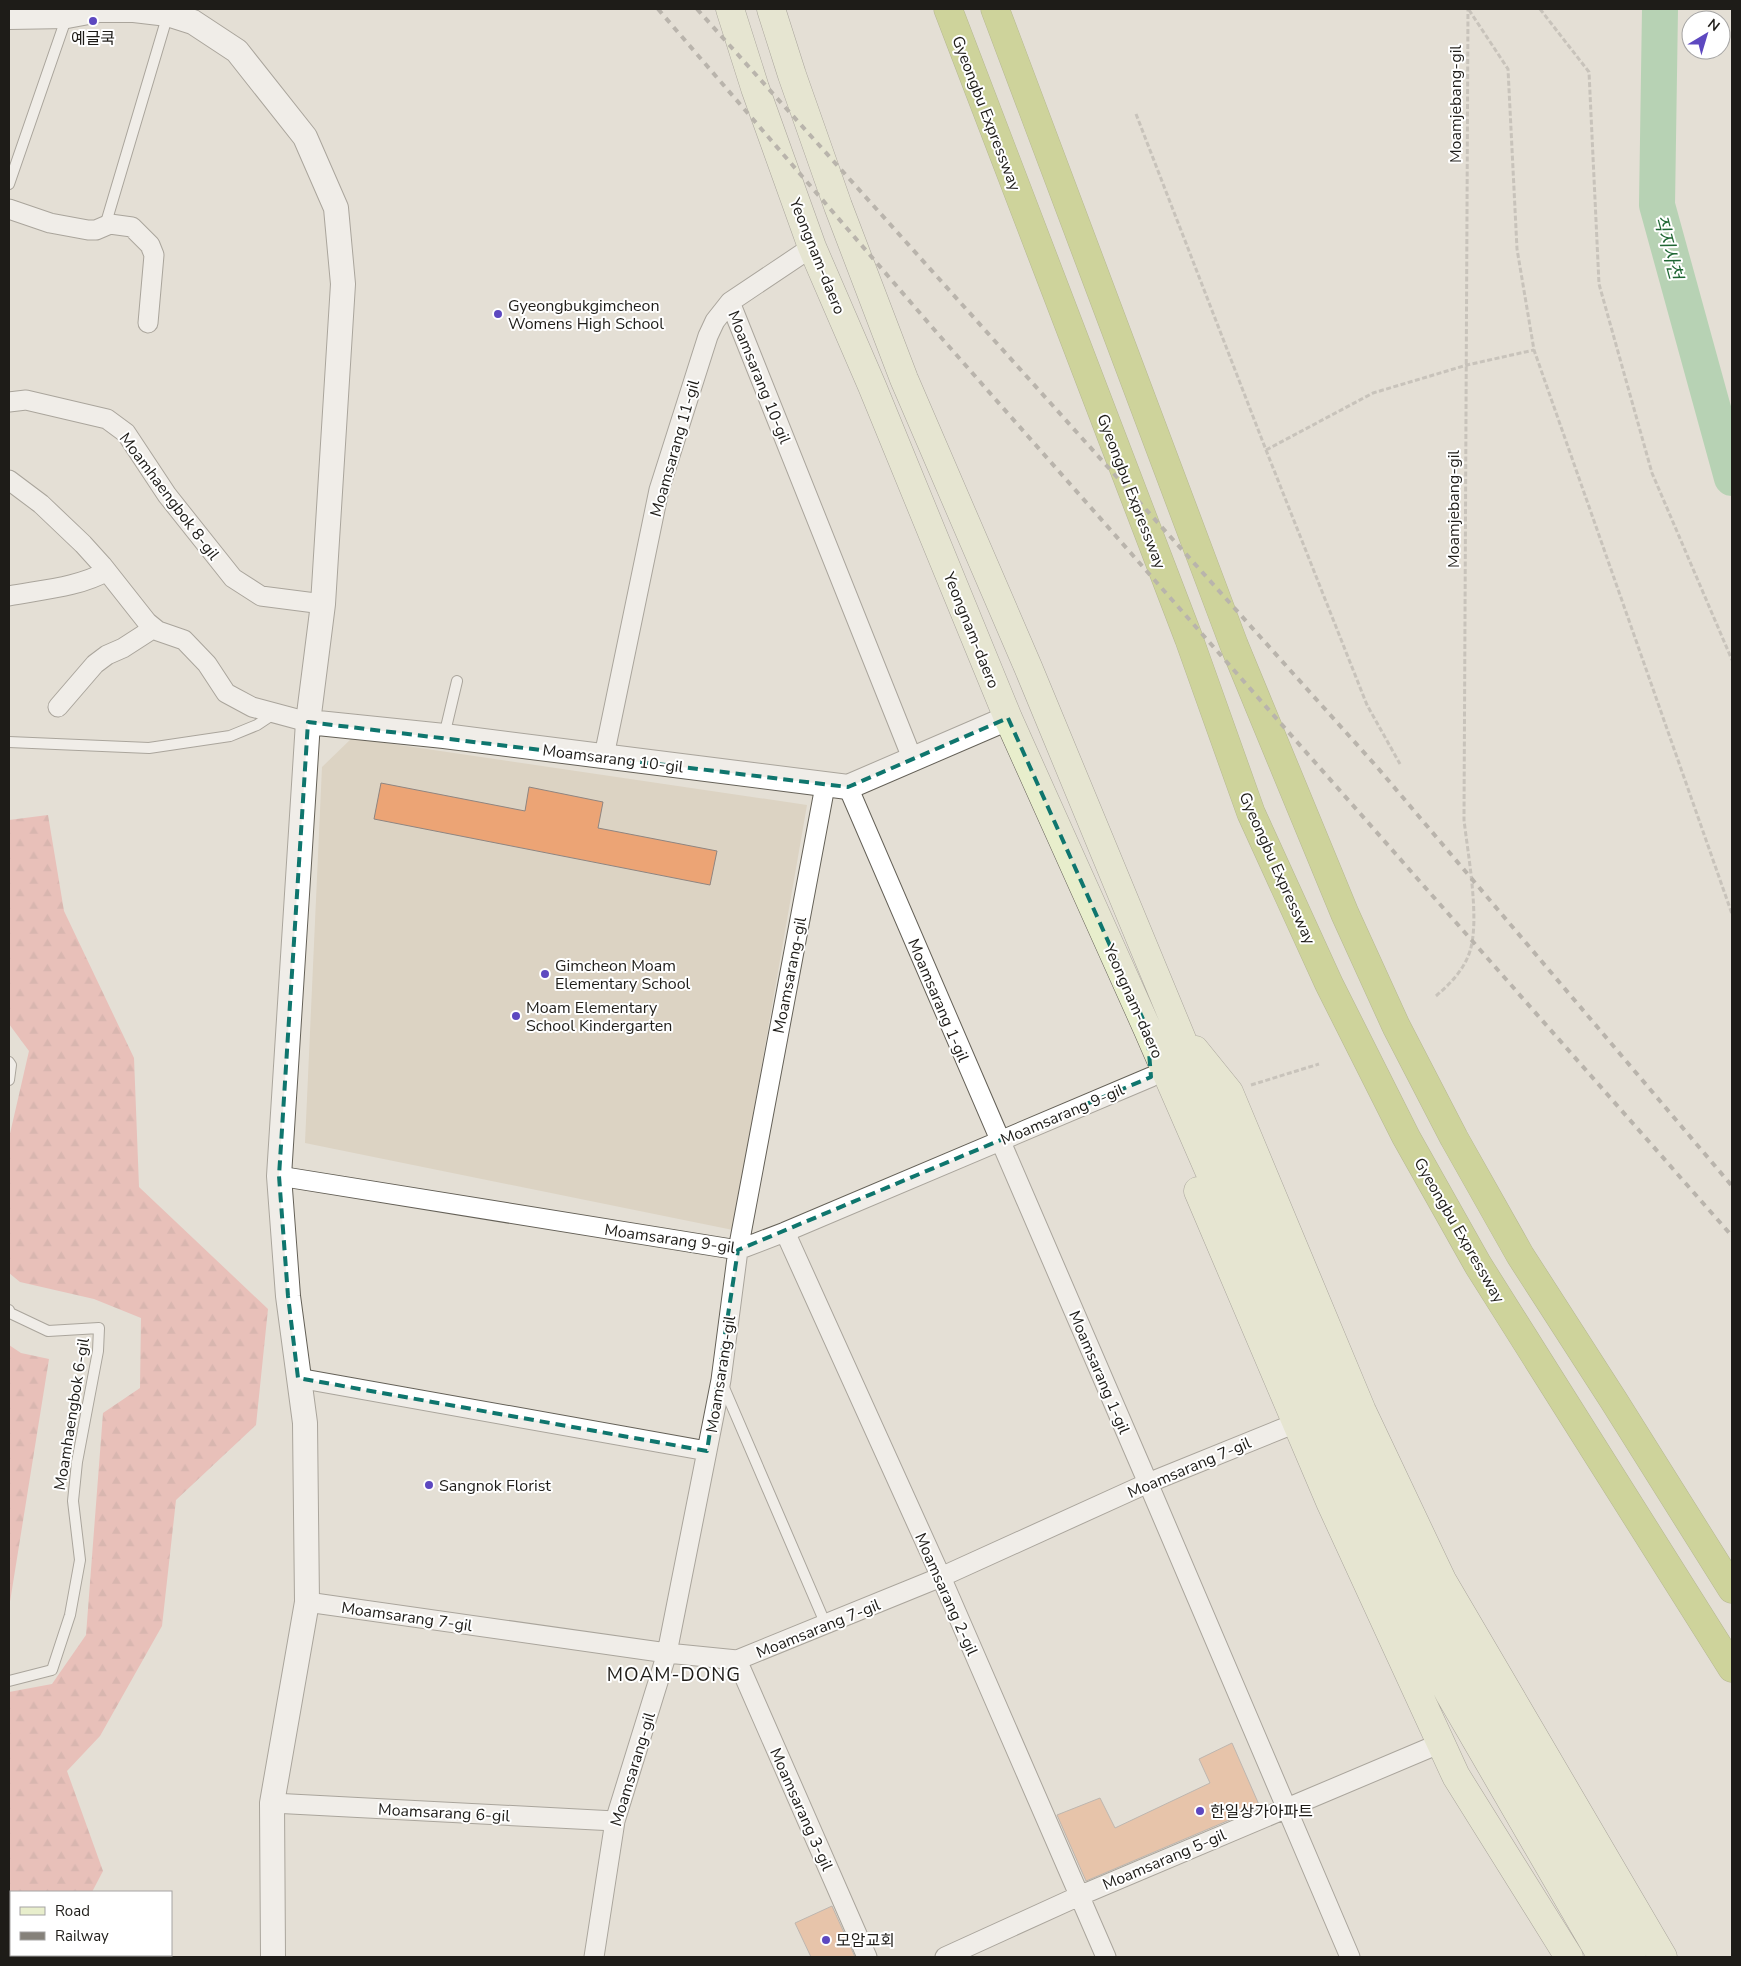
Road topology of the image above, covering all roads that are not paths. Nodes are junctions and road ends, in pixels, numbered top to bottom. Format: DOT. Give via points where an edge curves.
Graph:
graph roads {
  1 [pos="730,9"];
  2 [pos="772,9"];
  3 [pos="948,9"];
  4 [pos="995,9"];
  5 [pos="168,14"];
  6 [pos="9,16"];
  7 [pos="67,16"];
  8 [pos="9,184"];
  9 [pos="9,209"];
  10 [pos="105,227"];
  11 [pos="812,247"];
  12 [pos="730,302"];
  13 [pos="148,323"];
  14 [pos="9,402"];
  15 [pos="9,480"];
  16 [pos="107,571"];
  17 [pos="9,596"];
  18 [pos="323,604"];
  19 [pos="154,628"];
  20 [pos="457,681"];
  21 [pos="58,707"];
  22 [pos="275,713"];
  23 [pos="1008,718"];
  24 [pos="308,722"];
  25 [pos="444,736"];
  26 [pos="9,742"];
  27 [pos="604,756"];
  28 [pos="912,758"];
  29 [pos="836,787"];
  30 [pos="1176,1026"];
  31 [pos="1147,1028"];
  32 [pos="9,1062"];
  33 [pos="1152,1077"];
  34 [pos="9,1080"];
  35 [pos="1000,1140"];
  36 [pos="279,1176"];
  37 [pos="785,1232"];
  38 [pos="1251,1237"];
  39 [pos="738,1250"];
  40 [pos="9,1310"];
  41 [pos="298,1378"];
  42 [pos="721,1380"];
  43 [pos="1296,1423"];
  44 [pos="707,1451"];
  45 [pos="1148,1483"];
  46 [pos="941,1577"];
  47 [pos="1732,1589"];
  48 [pos="307,1602"];
  49 [pos="826,1625"];
  50 [pos="667,1653"];
  51 [pos="737,1660"];
  52 [pos="1732,1668"];
  53 [pos="9,1681"];
  54 [pos="1441,1743"];
  55 [pos="272,1803"];
  56 [pos="1286,1807"];
  57 [pos="615,1821"];
  58 [pos="1079,1896"];
  59 [pos="273,1957"];
  60 [pos="594,1957"];
  61 [pos="867,1957"];
  62 [pos="945,1957"];
  63 [pos="1106,1957"];
  64 [pos="1350,1957"];
  65 [pos="1569,1957"];
  66 [pos="1602,1957"];
  67 [pos="1632,1957"];
  68 [pos="1663,1957"];
  1 -- 11 [label="main road, Yeongnam-daero"];
  2 -- 30 [label="main road, Yeongnam-daero" via="838,206 904,379 1028,666"];
  3 -- 52 [label="highway, Gyeongbu Expressway" via="1189,639 1251,813 1329,984 1406,1137 1478,1265"];
  4 -- 47 [label="highway" via="1234,646 1345,914 1396,1026 1520,1255"];
  5 -- 7 [label="street" via="99,10"];
  5 -- 10 [label="lane"];
  5 -- 18 [label="street" via="193,22 237,51 305,137 336,208 343,284"];
  6 -- 7 [label="street"];
  7 -- 8 [label="lane"];
  9 -- 10 [label="street" via="50,223 88,230"];
  10 -- 13 [label="street" via="110,224 132,227 150,245 154,255"];
  11 -- 12 [label="street, Moamsarang 11-gil"];
  11 -- 23 [label="main road, Yeongnam-daero"];
  12 -- 27 [label="street, Moamsarang 11-gil" via="708,336 659,490"];
  12 -- 28 [label="street, Moamsarang 10-gil"];
  14 -- 18 [label="street, Moamhaengbok 8-gil" via="26,400 107,419 126,433 167,495 233,578 261,596"];
  15 -- 16 [label="street" via="41,504"];
  16 -- 17 [label="street" via="80,582"];
  16 -- 19 [label="street"];
  18 -- 24 [label="street"];
  19 -- 21 [label="street" via="95,664"];
  19 -- 22 [label="street" via="184,640 207,664 226,693 252,707"];
  20 -- 25 [label="lane"];
  22 -- 24 [label="street"];
  22 -- 26 [label="lane" via="230,736 149,748"];
  23 -- 28 [label="street"];
  23 -- 31 [label="main road, Yeongnam-daero"];
  24 -- 25 [label="street, Moamsarang 10-gil"];
  24 -- 36 [label="street"];
  25 -- 27 [label="street, Moamsarang 10-gil"];
  27 -- 29 [label="street, Moamsarang 10-gil"];
  28 -- 29 [label="street"];
  29 -- 35 [label="street, Moamsarang 1-gil"];
  29 -- 39 [label="street, Moamsarang-gil"];
  30 -- 38 [label="main road, Yeongnam-daero"];
  30 -- 68 [label="main road" via="1229,1092 1362,1411 1442,1580"];
  31 -- 33 [label="main road"];
  31 -- 38 [label="main road, Yeongnam-daero"];
  32 -- 34 [label="lane"];
  33 -- 35 [label="street, Moamsarang 9-gil"];
  33 -- 43 [label="main road"];
  35 -- 37 [label="street, Moamsarang 9-gil"];
  35 -- 45 [label="street, Moamsarang 1-gil"];
  36 -- 39 [label="street, Moamsarang 9-gil"];
  36 -- 41 [label="street"];
  37 -- 39 [label="street, Moamsarang 9-gil"];
  37 -- 46 [label="street, Moamsarang 2-gil"];
  38 -- 66 [label="main road" via="1387,1575 1450,1695"];
  38 -- 67 [label="main road" via="1407,1562"];
  39 -- 42 [label="street, Moamsarang-gil"];
  40 -- 53 [label="lane, Moamhaengbok 6-gil" via="48,1331 98,1328 98,1351 76,1462 73,1501 80,1560 70,1615 52,1670"];
  41 -- 44 [label="street"];
  41 -- 48 [label="street" via="305,1423"];
  42 -- 44 [label="street, Moamsarang-gil"];
  42 -- 49 [label="lane"];
  43 -- 45 [label="street, Moamsarang 7-gil"];
  43 -- 54 [label="main road"];
  44 -- 50 [label="street, Moamsarang-gil"];
  45 -- 46 [label="street, Moamsarang 7-gil"];
  45 -- 56 [label="street, Moamsarang 1-gil"];
  46 -- 49 [label="street, Moamsarang 7-gil"];
  46 -- 58 [label="street, Moamsarang 2-gil"];
  48 -- 50 [label="street, Moamsarang 7-gil"];
  48 -- 55 [label="street"];
  49 -- 51 [label="street, Moamsarang 7-gil"];
  50 -- 51 [label="street, Moamsarang 7-gil"];
  50 -- 57 [label="street, Moamsarang-gil"];
  51 -- 61 [label="street, Moamsarang 3-gil"];
  54 -- 56 [label="street, Moamsarang 5-gil"];
  54 -- 65 [label="main road" via="1456,1776"];
  55 -- 57 [label="street, Moamsarang 6-gil"];
  55 -- 59 [label="street"];
  56 -- 58 [label="street, Moamsarang 5-gil"];
  56 -- 64 [label="street, Moamsarang 1-gil"];
  57 -- 60 [label="street, Moamsarang-gil"];
  58 -- 62 [label="street, Moamsarang 5-gil"];
  58 -- 63 [label="street, Moamsarang 2-gil"];
}
